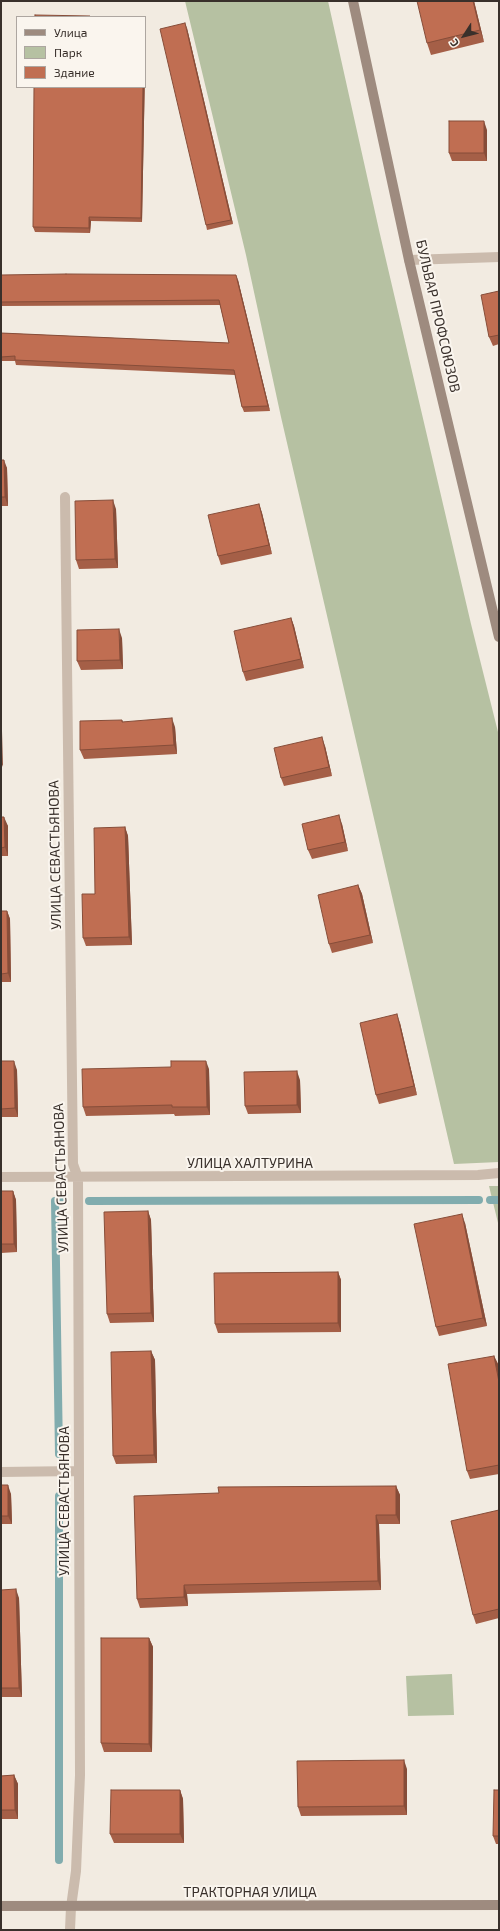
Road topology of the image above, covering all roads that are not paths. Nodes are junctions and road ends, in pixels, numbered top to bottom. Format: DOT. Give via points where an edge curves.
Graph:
graph roads {
  1 [pos="354,1"];
  2 [pos="499,257"];
  3 [pos="409,260"];
  4 [pos="64,497"];
  5 [pos="499,637"];
  6 [pos="499,1173"];
  7 [pos="1,1177"];
  8 [pos="78,1178"];
  9 [pos="78,1471"];
  10 [pos="1,1472"];
  11 [pos="499,1905"];
  12 [pos="1,1906"];
  13 [pos="71,1907"];
  14 [pos="70,1930"];
  1 -- 3 [label="main road, БУЛЬВАР ПРОФСОЮЗОВ"];
  2 -- 3 [label="street"];
  3 -- 5 [label="main road, БУЛЬВАР ПРОФСОЮЗОВ"];
  4 -- 8 [label="street, УЛИЦА СЕВАСТЬЯНОВА" via="73,1164"];
  6 -- 8 [label="street, УЛИЦА ХАЛТУРИНА"];
  7 -- 8 [label="street, УЛИЦА ХАЛТУРИНА"];
  8 -- 9 [label="street, УЛИЦА СЕВАСТЬЯНОВА"];
  9 -- 10 [label="street"];
  9 -- 13 [label="street, УЛИЦА СЕВАСТЬЯНОВА" via="80,1775 76,1871"];
  11 -- 13 [label="main road, ТРАКТОРНАЯ УЛИЦА"];
  12 -- 13 [label="main road, ТРАКТОРНАЯ УЛИЦА"];
  13 -- 14 [label="street, УЛИЦА СЕВАСТЬЯНОВА"];
}
